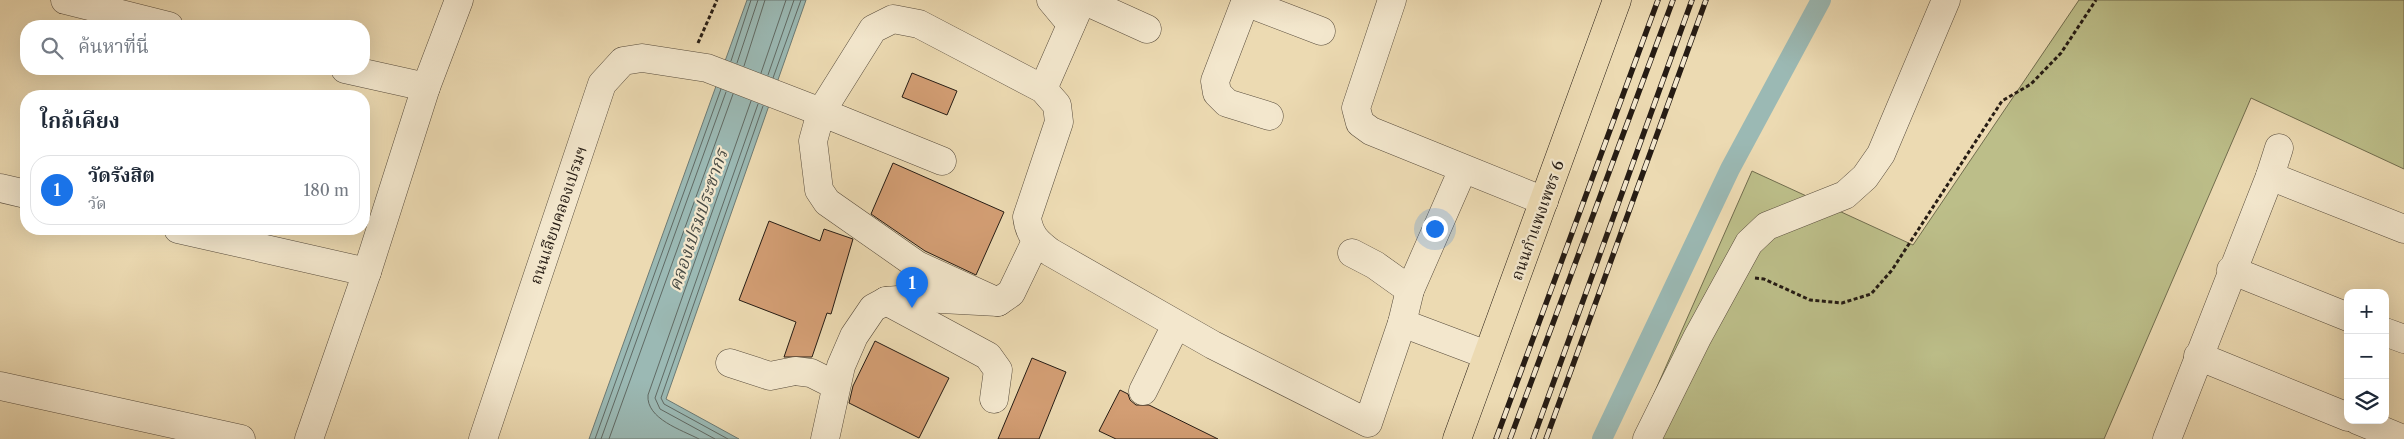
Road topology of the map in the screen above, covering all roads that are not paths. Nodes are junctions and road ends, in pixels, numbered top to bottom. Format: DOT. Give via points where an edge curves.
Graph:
graph roads {
  1 [pos="65,0"];
  2 [pos="459,0"];
  3 [pos="1051,0"];
  4 [pos="1392,0"];
  5 [pos="1617,0"];
  6 [pos="1946,0"];
  7 [pos="1245,1"];
  8 [pos="1078,8"];
  9 [pos="145,20"];
  10 [pos="1147,29"];
  11 [pos="1321,31"];
  12 [pos="370,75"];
  13 [pos="426,88"];
  14 [pos="1043,88"];
  15 [pos="809,107"];
  16 [pos="1269,116"];
  17 [pos="2278,148"];
  18 [pos="942,161"];
  19 [pos="1463,169"];
  20 [pos="2270,176"];
  21 [pos="0,188"];
  22 [pos="20,193"];
  23 [pos="1544,202"];
  24 [pos="2404,229"];
  25 [pos="204,235"];
  26 [pos="1036,241"];
  27 [pos="1352,253"];
  28 [pos="2232,270"];
  29 [pos="367,272"];
  30 [pos="1410,290"];
  31 [pos="886,301"];
  32 [pos="998,302"];
  33 [pos="2344,315"];
  34 [pos="1402,323"];
  35 [pos="1176,324"];
  36 [pos="2389,333"];
  37 [pos="2404,339"];
  38 [pos="1487,355"];
  39 [pos="2198,356"];
  40 [pos="730,363"];
  41 [pos="835,385"];
  42 [pos="0,386"];
  43 [pos="1143,391"];
  44 [pos="994,399"];
  45 [pos="2344,415"];
  46 [pos="2367,424"];
  47 [pos="1365,431"];
  48 [pos="241,439"];
  49 [pos="309,439"];
  50 [pos="482,439"];
  51 [pos="825,439"];
  52 [pos="1457,439"];
  53 [pos="1647,439"];
  54 [pos="2167,439"];
  55 [pos="2403,439"];
  1 -- 9 [label="street"];
  2 -- 13 [label="street"];
  3 -- 8 [label="street"];
  4 -- 19 [label="street" via="1356,108 1360,123 1371,131"];
  5 -- 23 [label="main road, ถนนกำแพงเพชร 6"];
  6 -- 53 [label="street" via="1881,154 1865,177 1845,195 1766,226 1749,243"];
  7 -- 11 [label="street"];
  7 -- 16 [label="street" via="1215,81 1216,94 1227,103"];
  8 -- 10 [label="street"];
  8 -- 14 [label="street"];
  12 -- 13 [label="street"];
  13 -- 29 [label="street"];
  14 -- 15 [label="street" via="919,24 893,18 873,29"];
  14 -- 26 [label="street" via="1057,105 1059,122 1027,218 1028,229"];
  15 -- 18 [label="street, ถนนเลียบคลองเปรมฯ"];
  15 -- 32 [label="street" via="819,190 827,202 917,265"];
  15 -- 50 [label="street, ถนนเลียบคลองเปรมฯ" via="699,66 642,58 623,61 602,84"];
  17 -- 20 [label="street"];
  19 -- 23 [label="street"];
  19 -- 30 [label="street"];
  20 -- 24 [label="street"];
  20 -- 28 [label="street"];
  21 -- 22 [label="street"];
  23 -- 38 [label="main road, ถนนกำแพงเพชร 6"];
  25 -- 29 [label="street"];
  26 -- 32 [label="street" via="1011,293"];
  26 -- 35 [label="street"];
  27 -- 30 [label="street"];
  28 -- 33 [label="street"];
  28 -- 39 [label="street"];
  29 -- 49 [label="street"];
  30 -- 34 [label="street"];
  31 -- 32 [label="street" via="922,298"];
  31 -- 41 [label="street" via="873,308 854,336"];
  31 -- 44 [label="street" via="988,356 998,370"];
  34 -- 38 [label="street"];
  34 -- 47 [label="street"];
  35 -- 43 [label="street"];
  35 -- 47 [label="street"];
  36 -- 37 [label="street"];
  38 -- 52 [label="main road, ถนนกำแพงเพชร 6"];
  39 -- 45 [label="street"];
  39 -- 54 [label="street"];
  40 -- 41 [label="street" via="770,376 795,371 811,373"];
  41 -- 51 [label="street"];
  42 -- 48 [label="street"];
  46 -- 55 [label="street"];
}
